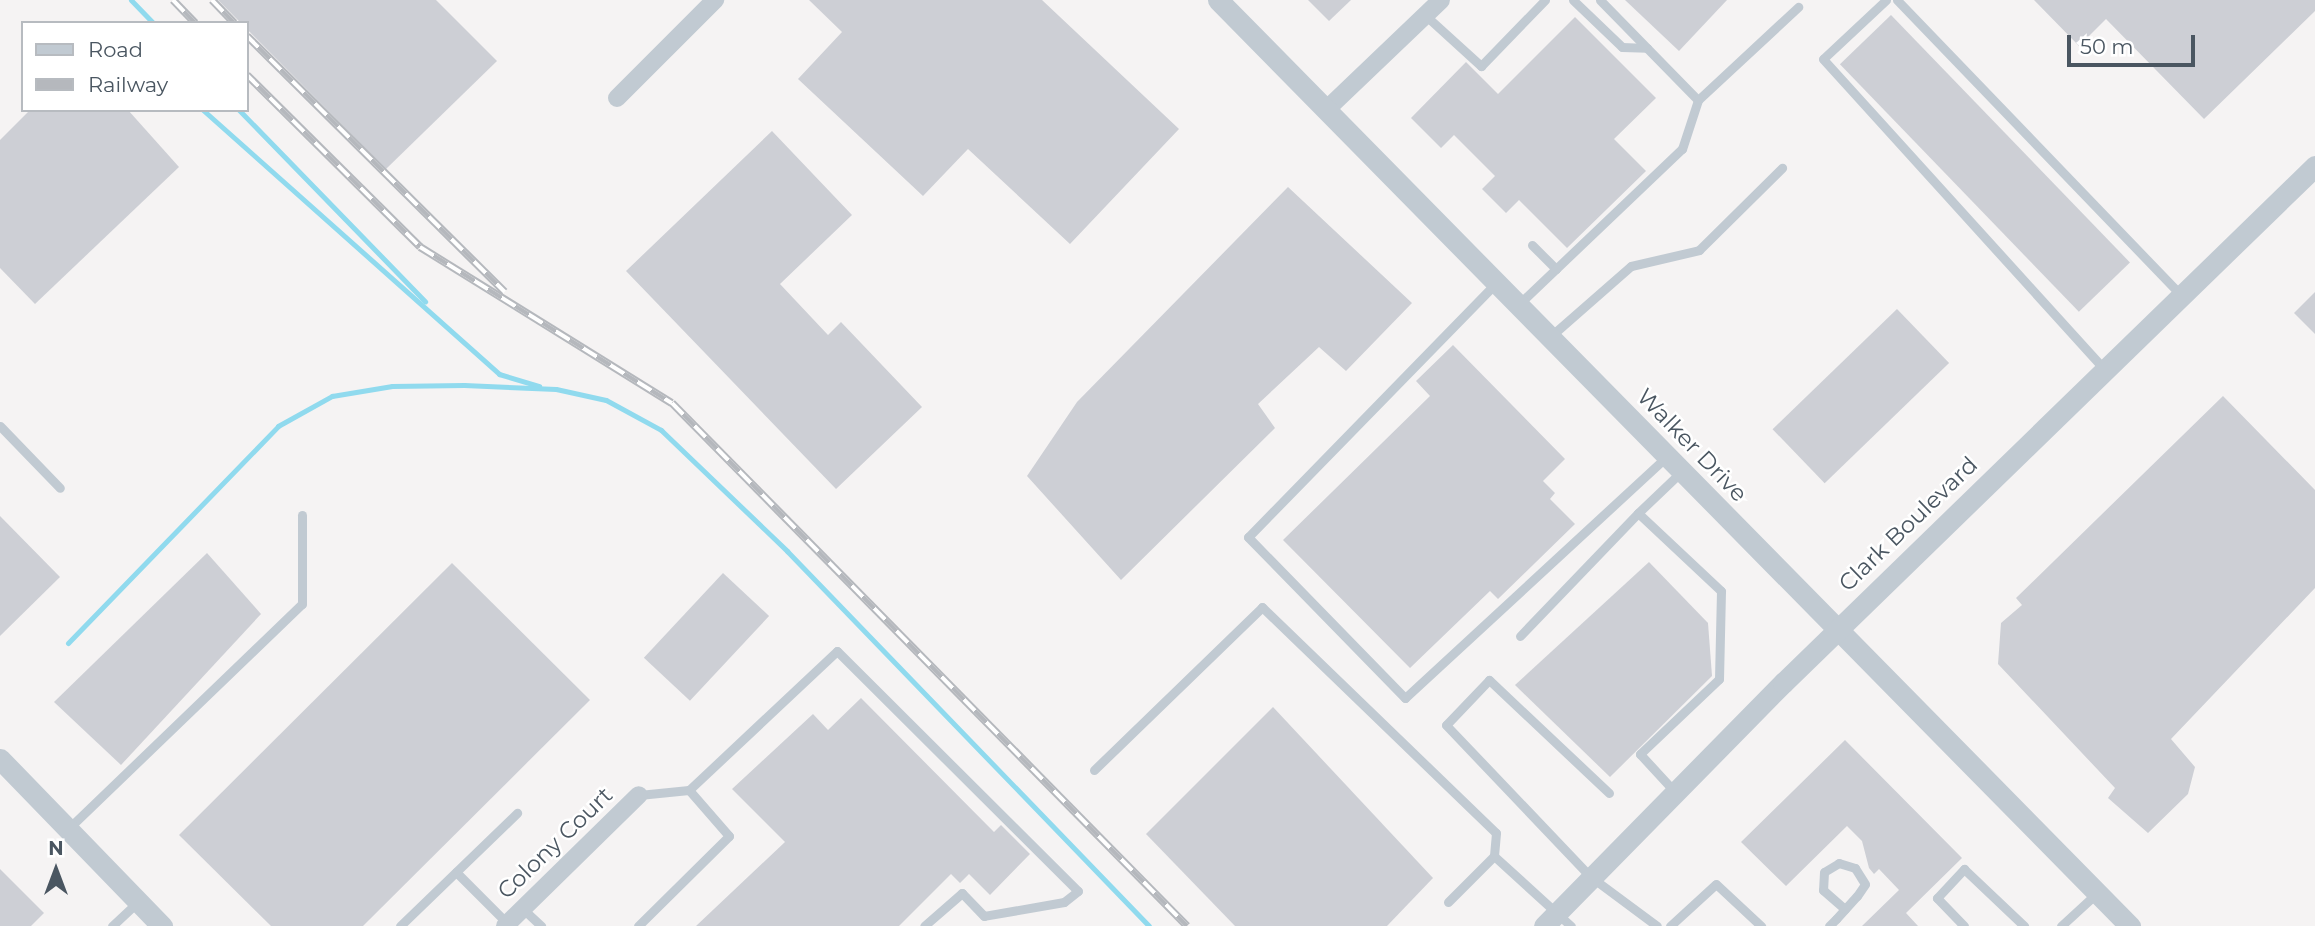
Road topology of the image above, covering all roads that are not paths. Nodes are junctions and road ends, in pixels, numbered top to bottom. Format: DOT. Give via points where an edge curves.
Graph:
graph roads {
  1 [pos="715,0"];
  2 [pos="1218,0"];
  3 [pos="1441,0"];
  4 [pos="1545,0"];
  5 [pos="1573,0"];
  6 [pos="1600,0"];
  7 [pos="1886,0"];
  8 [pos="1896,0"];
  9 [pos="1798,8"];
  10 [pos="1425,15"];
  11 [pos="1647,48"];
  12 [pos="617,99"];
  13 [pos="1698,100"];
  14 [pos="1326,110"];
  15 [pos="2315,166"];
  16 [pos="1782,168"];
  17 [pos="1532,245"];
  18 [pos="1556,269"];
  19 [pos="1496,282"];
  20 [pos="2182,296"];
  21 [pos="1518,305"];
  22 [pos="1550,338"];
  23 [pos="2105,370"];
  24 [pos="0,426"];
  25 [pos="1674,464"];
  26 [pos="60,488"];
  27 [pos="1638,513"];
  28 [pos="302,515"];
  29 [pos="1835,632"];
  30 [pos="1520,636"];
  31 [pos="0,760"];
  32 [pos="1094,770"];
  33 [pos="690,790"];
  34 [pos="1675,792"];
  35 [pos="1609,793"];
  36 [pos="639,795"];
  37 [pos="517,813"];
  38 [pos="68,829"];
  39 [pos="1494,856"];
  40 [pos="456,872"];
  41 [pos="1591,877"];
  42 [pos="2097,893"];
  43 [pos="138,901"];
  44 [pos="1448,902"];
  45 [pos="523,909"];
  46 [pos="1845,909"];
  47 [pos="1557,922"];
  48 [pos="506,925"];
  49 [pos="112,926"];
  50 [pos="162,926"];
  51 [pos="400,926"];
  52 [pos="541,926"];
  53 [pos="638,926"];
  54 [pos="924,926"];
  55 [pos="1657,926"];
  56 [pos="1670,926"];
  57 [pos="1761,926"];
  58 [pos="1829,926"];
  59 [pos="1964,926"];
  60 [pos="2024,926"];
  61 [pos="2061,926"];
  62 [pos="2129,926"];
  1 -- 12 [label="street"];
  2 -- 14 [label="street, Walker Drive"];
  3 -- 10 [label="street"];
  4 -- 10 [label="lane" via="1481,66"];
  5 -- 11 [label="lane" via="1622,47"];
  6 -- 11 [label="lane"];
  7 -- 23 [label="lane" via="1823,59"];
  8 -- 20 [label="lane"];
  9 -- 13 [label="lane"];
  10 -- 14 [label="street"];
  11 -- 13 [label="lane"];
  13 -- 18 [label="lane" via="1682,149"];
  14 -- 19 [label="street, Walker Drive"];
  15 -- 20 [label="street, Clark Boulevard"];
  16 -- 22 [label="lane" via="1699,250 1631,266"];
  17 -- 18 [label="lane"];
  18 -- 21 [label="lane"];
  19 -- 21 [label="street, Walker Drive"];
  19 -- 25 [label="lane" via="1248,537 1405,698"];
  20 -- 23 [label="street, Clark Boulevard"];
  21 -- 22 [label="street, Walker Drive"];
  22 -- 25 [label="street, Walker Drive"];
  23 -- 29 [label="street, Clark Boulevard"];
  24 -- 26 [label="lane"];
  25 -- 27 [label="lane"];
  25 -- 29 [label="street, Walker Drive"];
  27 -- 30 [label="lane"];
  27 -- 34 [label="lane" via="1721,591 1725,615 1719,679 1640,754"];
  28 -- 38 [label="lane" via="302,604"];
  29 -- 34 [label="street, Clark Boulevard"];
  29 -- 42 [label="street, Walker Drive"];
  31 -- 38 [label="street"];
  32 -- 39 [label="lane" via="1262,607 1496,833"];
  33 -- 36 [label="lane"];
  33 -- 53 [label="lane" via="729,836"];
  33 -- 54 [label="lane" via="837,651 1078,891 1064,902 984,916 962,893"];
  34 -- 41 [label="street, Clark Boulevard"];
  35 -- 41 [label="lane" via="1489,680 1446,725"];
  36 -- 45 [label="street, Colony Court"];
  37 -- 40 [label="lane"];
  38 -- 43 [label="street"];
  39 -- 44 [label="lane"];
  39 -- 47 [label="lane"];
  40 -- 48 [label="lane"];
  40 -- 51 [label="lane"];
  41 -- 47 [label="street, Clark Boulevard"];
  41 -- 55 [label="lane"];
  42 -- 61 [label="lane"];
  42 -- 62 [label="street, Walker Drive"];
  43 -- 49 [label="lane"];
  43 -- 50 [label="street"];
  45 -- 48 [label="street, Colony Court"];
  45 -- 52 [label="lane"];
  46 -- 46 [label="lane" via="1865,884 1854,868 1839,863 1824,872 1823,890"];
  46 -- 58 [label="lane"];
  56 -- 57 [label="lane" via="1716,884"];
  59 -- 60 [label="lane" via="1937,898 1964,869"];
}
